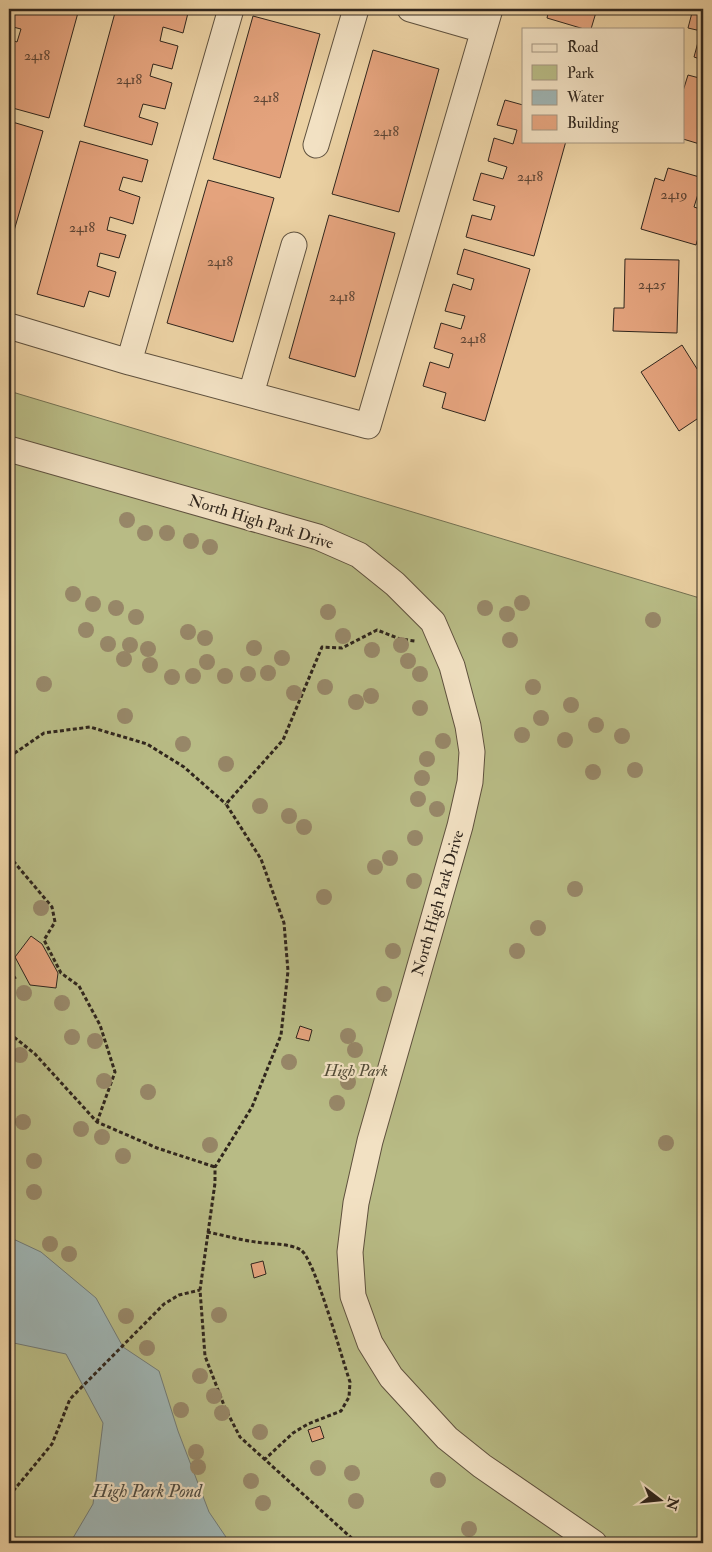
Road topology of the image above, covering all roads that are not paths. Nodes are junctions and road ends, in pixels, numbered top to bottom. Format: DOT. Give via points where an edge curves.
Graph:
graph roads {
  1 [pos="231,9"];
  2 [pos="356,9"];
  3 [pos="410,9"];
  4 [pos="487,19"];
  5 [pos="316,146"];
  6 [pos="294,245"];
  7 [pos="9,326"];
  8 [pos="129,362"];
  9 [pos="251,394"];
  10 [pos="9,449"];
  11 [pos="594,1543"];
  1 -- 8 [label="street"];
  2 -- 5 [label="street"];
  3 -- 4 [label="street"];
  4 -- 9 [label="street" via="368,426"];
  6 -- 9 [label="street"];
  7 -- 8 [label="street"];
  8 -- 9 [label="street"];
  10 -- 11 [label="street, North High Park Drive" via="318,537 359,555 434,622 452,666 468,726 472,752 470,782 356,1203 350,1252 353,1296 370,1343 391,1377 447,1438"];
}
